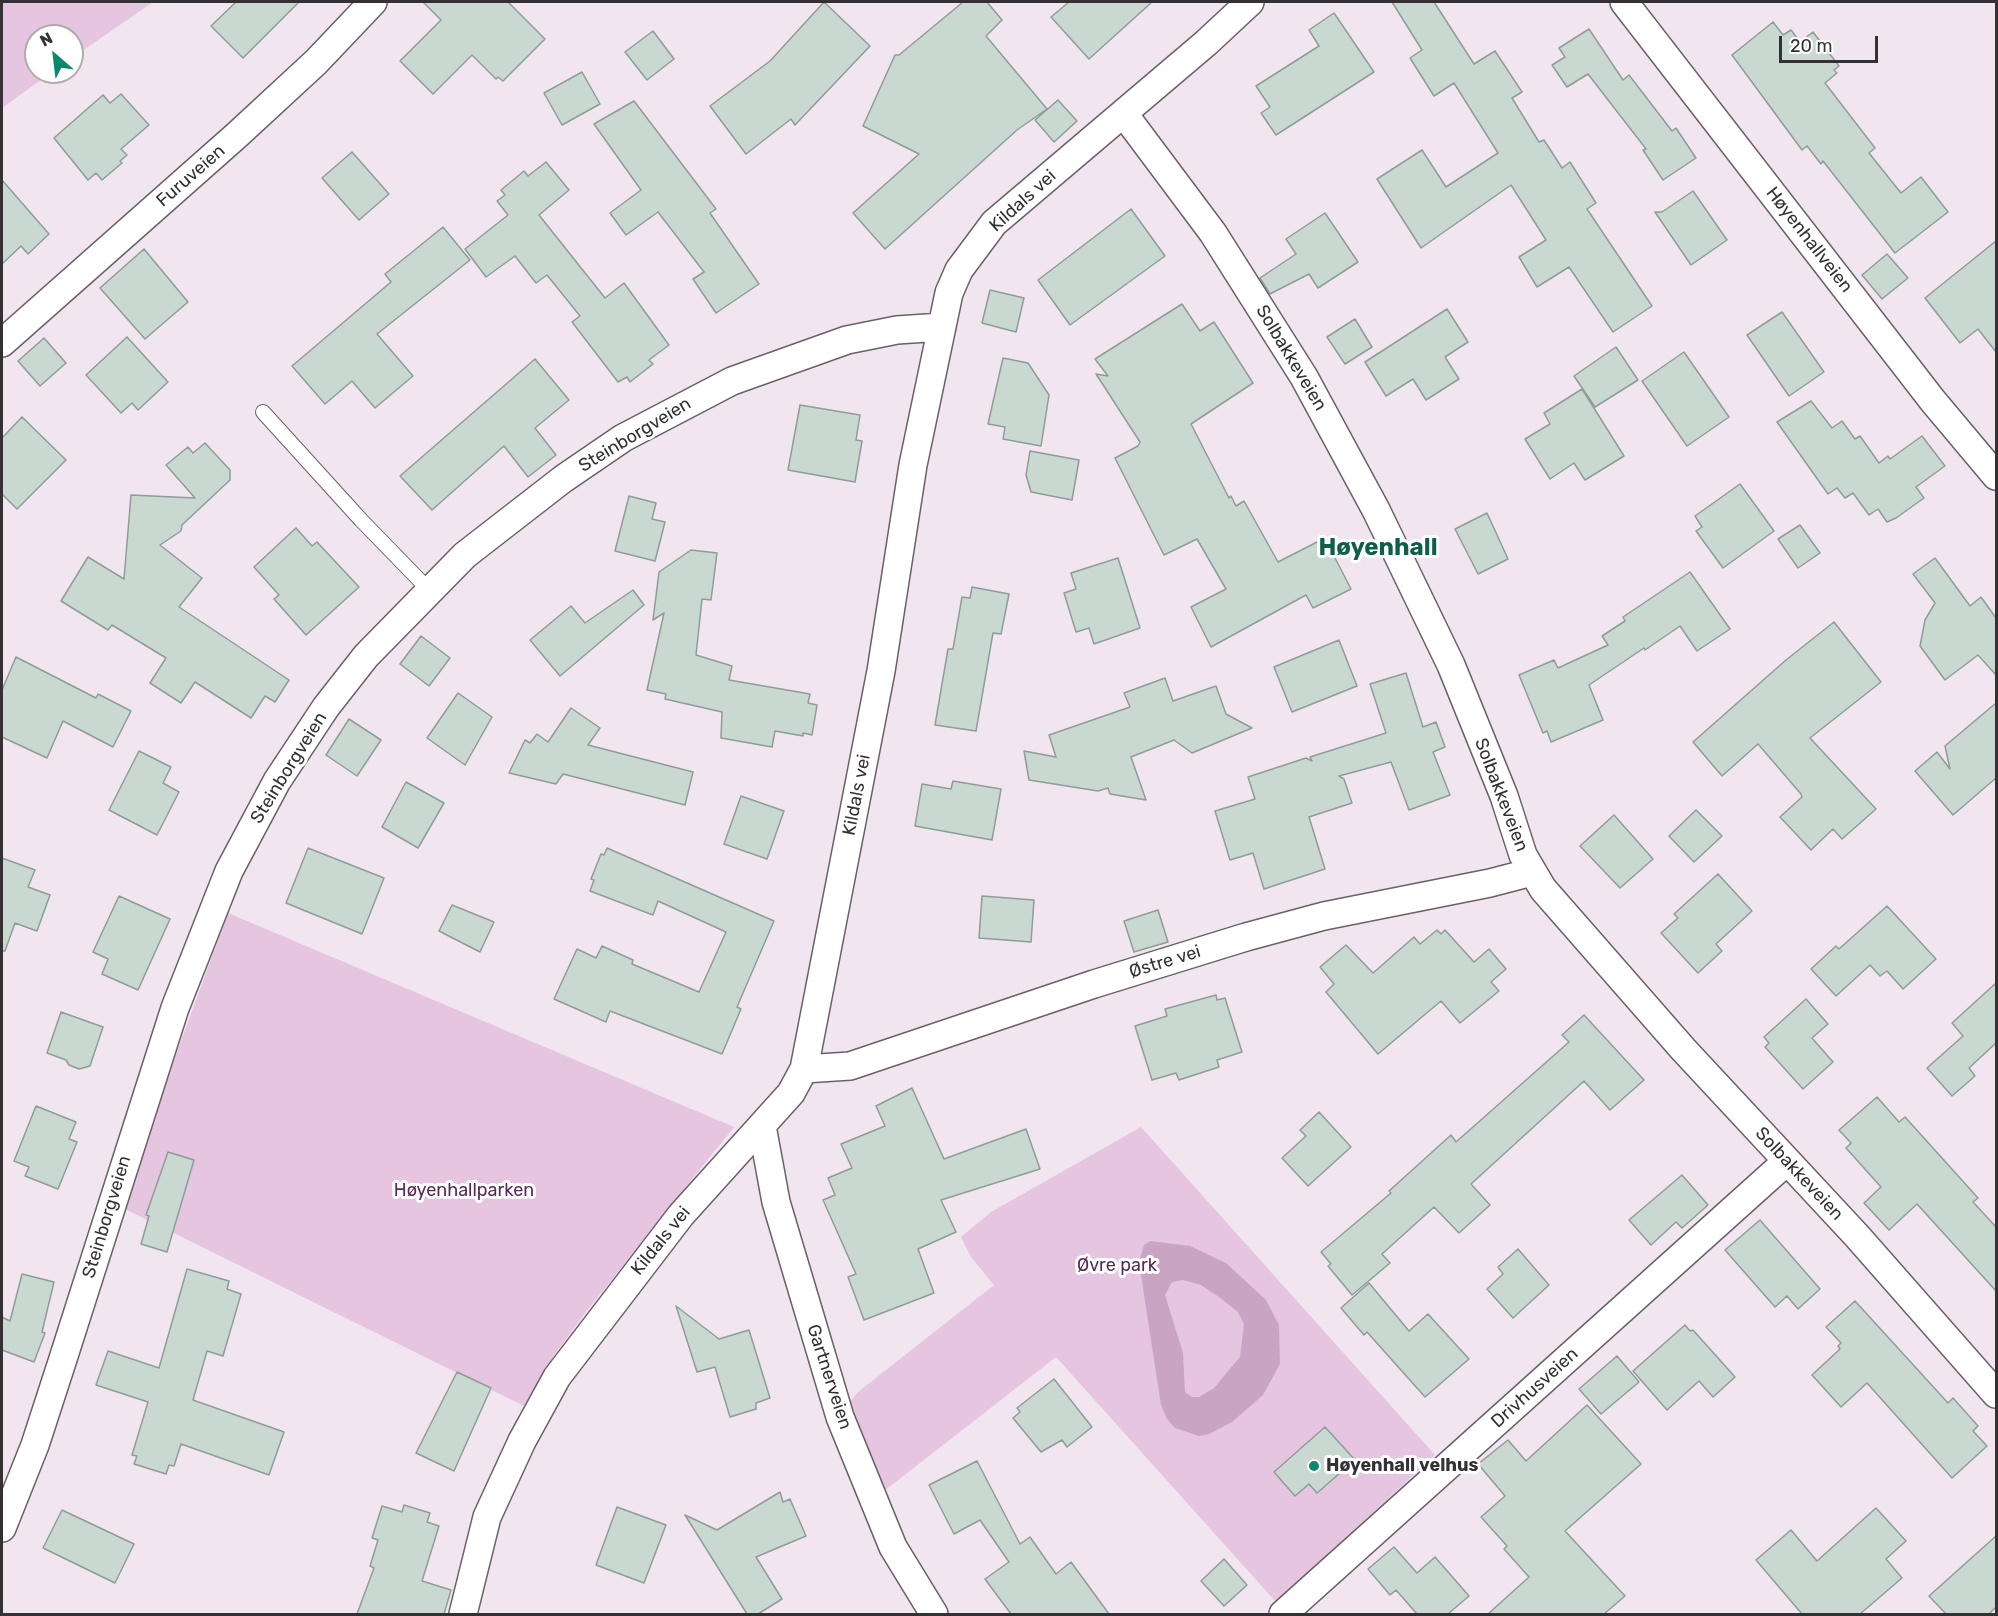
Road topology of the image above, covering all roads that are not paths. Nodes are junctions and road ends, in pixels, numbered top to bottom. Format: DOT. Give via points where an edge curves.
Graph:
graph roads {
  1 [pos="373,2"];
  2 [pos="1250,2"];
  3 [pos="1624,2"];
  4 [pos="1124,114"];
  5 [pos="942,327"];
  6 [pos="2,343"];
  7 [pos="263,412"];
  8 [pos="1996,476"];
  9 [pos="429,590"];
  10 [pos="1532,872"];
  11 [pos="804,1069"];
  12 [pos="762,1126"];
  13 [pos="1786,1162"];
  14 [pos="1996,1394"];
  15 [pos="2,1528"];
  16 [pos="463,1614"];
  17 [pos="934,1614"];
  18 [pos="1283,1614"];
  1 -- 6 [label="street, Furuveien" via="246,127"];
  2 -- 4 [label="street, Kildals vei"];
  3 -- 8 [label="street, Høyenhallveien" via="1933,401"];
  4 -- 5 [label="street, Kildals vei" via="994,223 959,270 949,293"];
  4 -- 10 [label="street, Solbakkeveien" via="1213,233 1319,404 1376,510 1451,665"];
  5 -- 9 [label="street, Steinborgveien" via="897,330 847,340 732,381 655,419 563,479 465,555"];
  5 -- 11 [label="street, Kildals vei" via="913,465 871,722"];
  7 -- 9 [label="lane"];
  9 -- 15 [label="street, Steinborgveien" via="366,657 326,707 277,781 229,871 168,1026 56,1383"];
  10 -- 11 [label="street, Østre vei" via="1490,884 1324,916 1246,937 850,1066"];
  10 -- 13 [label="street, Solbakkeveien"];
  11 -- 12 [label="street, Kildals vei" via="791,1093"];
  12 -- 16 [label="street, Kildals vei" via="681,1215 557,1377 487,1517"];
  12 -- 17 [label="street, Gartnerveien" via="776,1203 840,1417 893,1547"];
  13 -- 14 [label="street, Solbakkeveien"];
  13 -- 18 [label="street, Drivhusveien"];
}
